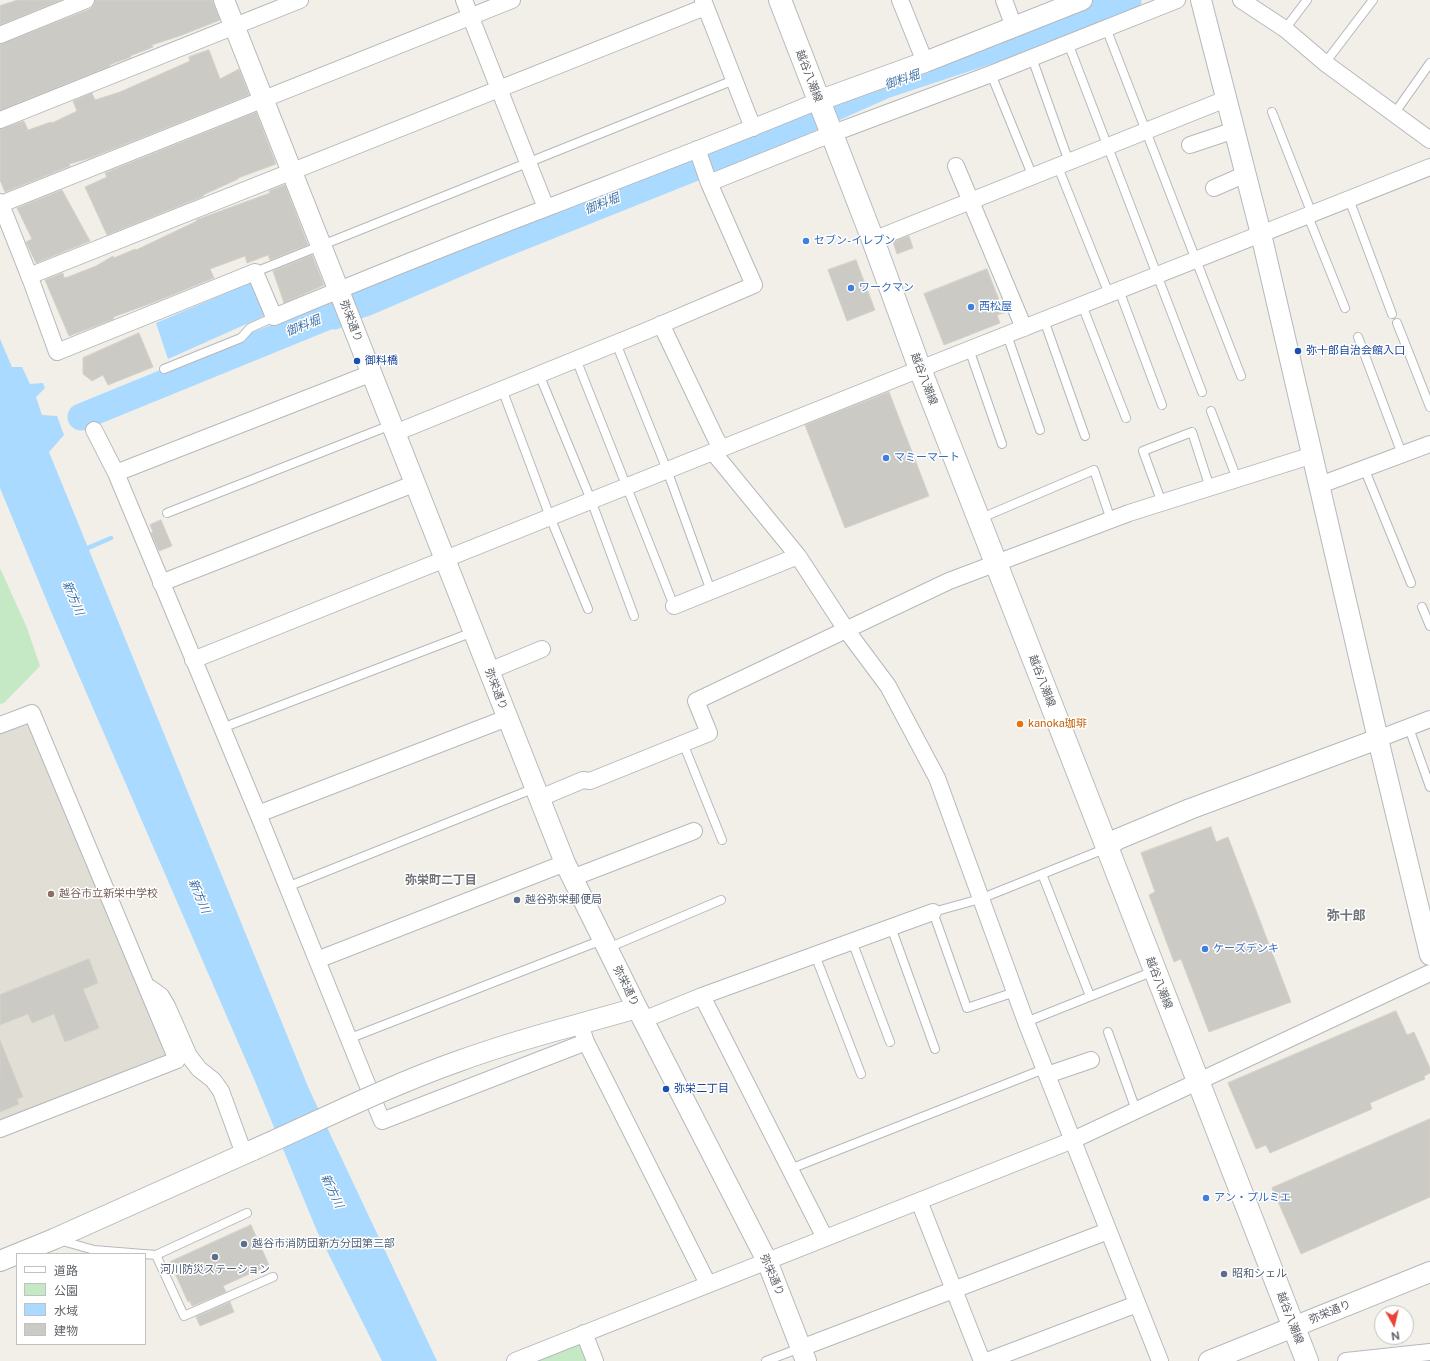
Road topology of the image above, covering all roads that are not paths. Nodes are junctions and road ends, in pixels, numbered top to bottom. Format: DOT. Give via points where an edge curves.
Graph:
graph roads {
  1 [pos="86,0"];
  2 [pos="224,0"];
  3 [pos="300,0"];
  4 [pos="464,0"];
  5 [pos="512,0"];
  6 [pos="780,0"];
  7 [pos="900,0"];
  8 [pos="1004,0"];
  9 [pos="1082,0"];
  10 [pos="1177,0"];
  11 [pos="1201,0"];
  12 [pos="1241,0"];
  13 [pos="1307,0"];
  14 [pos="1373,0"];
  15 [pos="704,4"];
  16 [pos="471,17"];
  17 [pos="235,26"];
  18 [pos="1014,27"];
  19 [pos="1106,28"];
  20 [pos="1285,29"];
  21 [pos="0,35"];
  22 [pos="1068,43"];
  23 [pos="1032,58"];
  24 [pos="925,62"];
  25 [pos="1325,63"];
  26 [pos="1430,64"];
  27 [pos="991,74"];
  28 [pos="734,80"];
  29 [pos="499,89"];
  30 [pos="264,99"];
  31 [pos="1226,99"];
  32 [pos="820,104"];
  33 [pos="1272,112"];
  34 [pos="1394,114"];
  35 [pos="0,120"];
  36 [pos="753,128"];
  37 [pos="1235,130"];
  38 [pos="830,132"];
  39 [pos="1146,132"];
  40 [pos="1429,137"];
  41 [pos="1190,145"];
  42 [pos="1108,147"];
  43 [pos="697,152"];
  44 [pos="528,162"];
  45 [pos="1064,164"];
  46 [pos="956,166"];
  47 [pos="1430,167"];
  48 [pos="292,171"];
  49 [pos="1246,174"];
  50 [pos="1033,177"];
  51 [pos="708,181"];
  52 [pos="1214,188"];
  53 [pos="1349,199"];
  54 [pos="971,201"];
  55 [pos="0,203"];
  56 [pos="546,208"];
  57 [pos="1310,215"];
  58 [pos="1262,234"];
  59 [pos="873,240"];
  60 [pos="321,245"];
  61 [pos="1195,260"];
  62 [pos="255,272"];
  63 [pos="1157,275"];
  64 [pos="29,276"];
  65 [pos="1114,292"];
  66 [pos="340,293"];
  67 [pos="1082,305"];
  68 [pos="1345,308"];
  69 [pos="1392,314"];
  70 [pos="274,317"];
  71 [pos="1044,320"];
  72 [pos="1398,323"];
  73 [pos="660,324"];
  74 [pos="1024,328"];
  75 [pos="1007,335"];
  76 [pos="1358,337"];
  77 [pos="616,343"];
  78 [pos="969,350"];
  79 [pos="576,360"];
  80 [pos="164,369"];
  81 [pos="920,369"];
  82 [pos="372,373"];
  83 [pos="539,374"];
  84 [pos="1241,376"];
  85 [pos="502,389"];
  86 [pos="1202,392"];
  87 [pos="1162,405"];
  88 [pos="1430,407"];
  89 [pos="1212,411"];
  90 [pos="1126,418"];
  91 [pos="394,429"];
  92 [pos="94,430"];
  93 [pos="1040,430"];
  94 [pos="1085,436"];
  95 [pos="1002,444"];
  96 [pos="1430,444"];
  97 [pos="717,450"];
  98 [pos="1402,454"];
  99 [pos="1313,455"];
  100 [pos="1364,468"];
  101 [pos="667,470"];
  102 [pos="116,473"];
  103 [pos="1237,479"];
  104 [pos="416,483"];
  105 [pos="1320,485"];
  106 [pos="626,486"];
  107 [pos="1210,488"];
  108 [pos="592,500"];
  109 [pos="1162,503"];
  110 [pos="167,513"];
  111 [pos="550,517"];
  112 [pos="979,520"];
  113 [pos="1111,520"];
  114 [pos="798,556"];
  115 [pos="445,559"];
  116 [pos="996,564"];
  117 [pos="161,583"];
  118 [pos="1411,583"];
  119 [pos="711,591"];
  120 [pos="674,606"];
  121 [pos="1422,607"];
  122 [pos="588,609"];
  123 [pos="634,616"];
  124 [pos="1430,626"];
  125 [pos="847,630"];
  126 [pos="473,632"];
  127 [pos="542,649"];
  128 [pos="193,660"];
  129 [pos="489,670"];
  130 [pos="507,718"];
  131 [pos="1430,719"];
  132 [pos="0,725"];
  133 [pos="222,728"];
  134 [pos="1409,728"];
  135 [pos="1378,739"];
  136 [pos="683,743"];
  137 [pos="1430,787"];
  138 [pos="537,793"];
  139 [pos="258,814"];
  140 [pos="694,831"];
  141 [pos="722,840"];
  142 [pos="1107,847"];
  143 [pos="569,870"];
  144 [pos="1042,874"];
  145 [pos="287,887"];
  146 [pos="980,899"];
  147 [pos="721,900"];
  148 [pos="933,912"];
  149 [pos="891,928"];
  150 [pos="852,941"];
  151 [pos="605,944"];
  152 [pos="815,955"];
  153 [pos="1430,955"];
  154 [pos="316,960"];
  155 [pos="1155,971"];
  156 [pos="1430,973"];
  157 [pos="144,980"];
  158 [pos="1014,992"];
  159 [pos="702,996"];
  160 [pos="1090,996"];
  161 [pos="640,1014"];
  162 [pos="1026,1022"];
  163 [pos="578,1031"];
  164 [pos="1108,1032"];
  165 [pos="348,1039"];
  166 [pos="890,1042"];
  167 [pos="935,1049"];
  168 [pos="1091,1060"];
  169 [pos="1046,1072"];
  170 [pos="861,1074"];
  171 [pos="1198,1081"];
  172 [pos="1136,1110"];
  173 [pos="0,1129"];
  174 [pos="1073,1140"];
  175 [pos="248,1152"];
  176 [pos="790,1169"];
  177 [pos="919,1201"];
  178 [pos="247,1213"];
  179 [pos="1108,1231"];
  180 [pos="825,1238"];
  181 [pos="54,1239"];
  182 [pos="20,1253"];
  183 [pos="131,1253"];
  184 [pos="16,1254"];
  185 [pos="146,1254"];
  186 [pos="156,1255"];
  187 [pos="0,1261"];
  188 [pos="767,1261"];
  189 [pos="1430,1272"];
  190 [pos="273,1277"];
  191 [pos="708,1284"];
  192 [pos="954,1290"];
  193 [pos="1137,1304"];
  194 [pos="1294,1327"];
  195 [pos="584,1333"];
  196 [pos="1430,1352"];
  197 [pos="804,1354"];
  198 [pos="1236,1356"];
  199 [pos="516,1361"];
  200 [pos="595,1361"];
  201 [pos="766,1361"];
  202 [pos="982,1361"];
  203 [pos="987,1361"];
  204 [pos="1160,1361"];
  205 [pos="1209,1361"];
  206 [pos="1307,1361"];
  207 [pos="1346,1361"];
  1 -- 21 [label="street"];
  2 -- 17 [label="street, 弥栄通り"];
  3 -- 17 [label="street"];
  4 -- 16 [label="street"];
  5 -- 16 [label="street"];
  6 -- 32 [label="main road, 越谷八潮線"];
  7 -- 24 [label="street"];
  8 -- 18 [label="street"];
  9 -- 18 [label="street"];
  10 -- 19 [label="street"];
  11 -- 31 [label="street"];
  12 -- 20 [label="street"];
  13 -- 20 [label="lane"];
  14 -- 25 [label="lane"];
  15 -- 28 [label="street"];
  15 -- 29 [label="street"];
  16 -- 29 [label="street"];
  16 -- 30 [label="street"];
  17 -- 30 [label="street, 弥栄通り"];
  17 -- 35 [label="street"];
  18 -- 24 [label="street"];
  19 -- 22 [label="street"];
  19 -- 39 [label="lane"];
  20 -- 25 [label="street"];
  22 -- 23 [label="street"];
  22 -- 42 [label="lane"];
  23 -- 27 [label="street"];
  23 -- 45 [label="lane"];
  24 -- 32 [label="street"];
  25 -- 34 [label="street"];
  26 -- 34 [label="lane"];
  27 -- 38 [label="street"];
  27 -- 50 [label="lane"];
  28 -- 36 [label="street"];
  28 -- 44 [label="lane"];
  29 -- 44 [label="street"];
  29 -- 48 [label="street"];
  30 -- 48 [label="street, 弥栄通り"];
  30 -- 55 [label="street"];
  31 -- 37 [label="street"];
  31 -- 39 [label="street"];
  32 -- 36 [label="street"];
  32 -- 38 [label="main road, 越谷八潮線"];
  33 -- 57 [label="lane"];
  34 -- 40 [label="street"];
  36 -- 43 [label="street"];
  37 -- 41 [label="street"];
  37 -- 49 [label="street"];
  38 -- 51 [label="street"];
  38 -- 59 [label="main road, 越谷八潮線"];
  39 -- 42 [label="street"];
  39 -- 61 [label="lane"];
  42 -- 45 [label="street"];
  42 -- 63 [label="lane"];
  43 -- 51 [label="street"];
  43 -- 56 [label="street"];
  44 -- 56 [label="street"];
  44 -- 60 [label="lane"];
  45 -- 50 [label="street"];
  45 -- 65 [label="lane"];
  46 -- 54 [label="street"];
  47 -- 53 [label="street"];
  48 -- 60 [label="street, 弥栄通り"];
  48 -- 64 [label="street"];
  49 -- 52 [label="street"];
  49 -- 58 [label="street"];
  50 -- 54 [label="street"];
  51 -- 73 [label="street" via="754,286"];
  53 -- 57 [label="street"];
  53 -- 69 [label="lane"];
  54 -- 59 [label="street"];
  54 -- 74 [label="street"];
  55 -- 64 [label="street"];
  56 -- 66 [label="street"];
  57 -- 58 [label="street"];
  57 -- 68 [label="lane"];
  58 -- 61 [label="street"];
  58 -- 99 [label="street"];
  59 -- 81 [label="main road, 越谷八潮線"];
  60 -- 62 [label="lane"];
  60 -- 66 [label="street, 弥栄通り"];
  61 -- 63 [label="street"];
  61 -- 84 [label="lane"];
  62 -- 64 [label="street" via="57,352"];
  62 -- 70 [label="street"];
  63 -- 65 [label="street"];
  63 -- 86 [label="lane"];
  65 -- 67 [label="street"];
  65 -- 87 [label="lane"];
  66 -- 70 [label="street"];
  66 -- 82 [label="street, 弥栄通り"];
  67 -- 71 [label="street"];
  67 -- 90 [label="lane"];
  70 -- 80 [label="lane" via="250,328 241,338"];
  71 -- 74 [label="street"];
  71 -- 94 [label="lane"];
  72 -- 88 [label="lane"];
  73 -- 77 [label="street"];
  73 -- 97 [label="street" via="713,432"];
  74 -- 75 [label="street"];
  75 -- 78 [label="street"];
  75 -- 93 [label="lane"];
  76 -- 98 [label="lane"];
  77 -- 79 [label="street"];
  77 -- 101 [label="lane"];
  78 -- 81 [label="street"];
  78 -- 95 [label="lane"];
  79 -- 83 [label="street"];
  79 -- 106 [label="lane"];
  81 -- 97 [label="street"];
  81 -- 112 [label="main road, 越谷八潮線"];
  82 -- 91 [label="street, 弥栄通り"];
  82 -- 102 [label="street"];
  83 -- 85 [label="street"];
  83 -- 108 [label="lane"];
  85 -- 91 [label="street"];
  85 -- 111 [label="lane"];
  89 -- 103 [label="lane"];
  91 -- 104 [label="street, 弥栄通り"];
  91 -- 110 [label="lane"];
  92 -- 102 [label="street"];
  96 -- 98 [label="street"];
  97 -- 101 [label="street"];
  97 -- 114 [label="street"];
  98 -- 100 [label="street"];
  99 -- 103 [label="street"];
  99 -- 105 [label="street"];
  100 -- 105 [label="street"];
  100 -- 118 [label="lane"];
  101 -- 106 [label="street"];
  101 -- 119 [label="lane"];
  102 -- 117 [label="street"];
  103 -- 107 [label="street"];
  104 -- 115 [label="street, 弥栄通り"];
  104 -- 117 [label="street"];
  105 -- 135 [label="street"];
  106 -- 108 [label="street"];
  106 -- 120 [label="lane"];
  107 -- 109 [label="street"];
  107 -- 109 [label="lane" via="1192,432 1144,451"];
  108 -- 111 [label="street"];
  108 -- 123 [label="lane"];
  109 -- 113 [label="street"];
  111 -- 115 [label="street"];
  111 -- 122 [label="lane"];
  112 -- 113 [label="lane" via="1094,470"];
  112 -- 116 [label="main road, 越谷八潮線"];
  113 -- 116 [label="street"];
  114 -- 119 [label="street"];
  114 -- 125 [label="street"];
  115 -- 126 [label="street, 弥栄通り"];
  115 -- 128 [label="street"];
  116 -- 125 [label="street" via="949,582"];
  116 -- 142 [label="main road, 越谷八潮線"];
  117 -- 128 [label="street"];
  119 -- 120 [label="street"];
  121 -- 124 [label="lane"];
  125 -- 136 [label="street" via="696,700 709,733"];
  125 -- 146 [label="street" via="888,686 937,778"];
  126 -- 129 [label="street, 弥栄通り"];
  126 -- 133 [label="lane"];
  127 -- 129 [label="street"];
  128 -- 133 [label="street"];
  129 -- 130 [label="street, 弥栄通り"];
  130 -- 138 [label="street, 弥栄通り"];
  130 -- 139 [label="street"];
  131 -- 134 [label="street"];
  132 -- 157 [label="street" via="32,713"];
  133 -- 139 [label="street"];
  134 -- 135 [label="street"];
  134 -- 137 [label="lane"];
  135 -- 142 [label="street" via="1190,810 1118,839"];
  135 -- 153 [label="street"];
  136 -- 138 [label="street" via="590,781 584,780"];
  136 -- 141 [label="lane"];
  138 -- 143 [label="street, 弥栄通り"];
  138 -- 145 [label="lane"];
  139 -- 145 [label="street"];
  140 -- 143 [label="street"];
  142 -- 144 [label="lane"];
  142 -- 155 [label="main road, 越谷八潮線"];
  143 -- 151 [label="street, 弥栄通り"];
  143 -- 154 [label="street"];
  144 -- 146 [label="lane"];
  144 -- 160 [label="lane"];
  145 -- 154 [label="street"];
  146 -- 148 [label="lane"];
  146 -- 158 [label="street"];
  147 -- 151 [label="lane"];
  148 -- 149 [label="street"];
  148 -- 158 [label="lane" via="967,1008"];
  149 -- 150 [label="street"];
  149 -- 167 [label="lane"];
  150 -- 152 [label="street"];
  150 -- 166 [label="lane"];
  151 -- 161 [label="street, 弥栄通り"];
  151 -- 165 [label="lane"];
  152 -- 159 [label="street"];
  152 -- 170 [label="lane"];
  154 -- 165 [label="street"];
  155 -- 160 [label="lane"];
  155 -- 171 [label="main road, 越谷八潮線"];
  156 -- 171 [label="street"];
  157 -- 173 [label="street" via="177,1060"];
  157 -- 175 [label="street" via="161,996 167,1006 189,1056 199,1069 213,1080 220,1091"];
  158 -- 162 [label="street"];
  159 -- 161 [label="street"];
  159 -- 176 [label="street"];
  160 -- 162 [label="lane"];
  161 -- 163 [label="street"];
  161 -- 188 [label="street, 弥栄通り"];
  162 -- 169 [label="street"];
  163 -- 165 [label="street" via="382,1121"];
  163 -- 175 [label="street, bridge" via="509,1044 451,1064"];
  163 -- 191 [label="street"];
  164 -- 172 [label="lane"];
  168 -- 169 [label="street"];
  169 -- 174 [label="street"];
  169 -- 176 [label="lane"];
  171 -- 172 [label="street"];
  171 -- 194 [label="main road, 越谷八潮線"];
  172 -- 174 [label="street"];
  174 -- 177 [label="street"];
  174 -- 179 [label="street"];
  175 -- 181 [label="street"];
  176 -- 180 [label="street"];
  177 -- 180 [label="street"];
  177 -- 192 [label="street"];
  178 -- 186 [label="lane"];
  179 -- 192 [label="street"];
  179 -- 193 [label="street"];
  180 -- 188 [label="street"];
  181 -- 182 [label="street"];
  181 -- 183 [label="lane" via="94,1250"];
  184 -- 187 [label="street"];
  185 -- 186 [label="lane"];
  186 -- 190 [label="lane" via="184,1316"];
  188 -- 191 [label="street"];
  188 -- 197 [label="street, 弥栄通り"];
  189 -- 194 [label="street, 弥栄通り"];
  191 -- 195 [label="street"];
  192 -- 197 [label="street"];
  192 -- 202 [label="street"];
  193 -- 203 [label="street"];
  193 -- 204 [label="street"];
  194 -- 198 [label="street, 弥栄通り"];
  194 -- 206 [label="main road, 越谷八潮線"];
  195 -- 199 [label="street"];
  195 -- 200 [label="street"];
  196 -- 207 [label="street"];
  197 -- 201 [label="lane"];
  198 -- 205 [label="street, 弥栄通り"];
}
